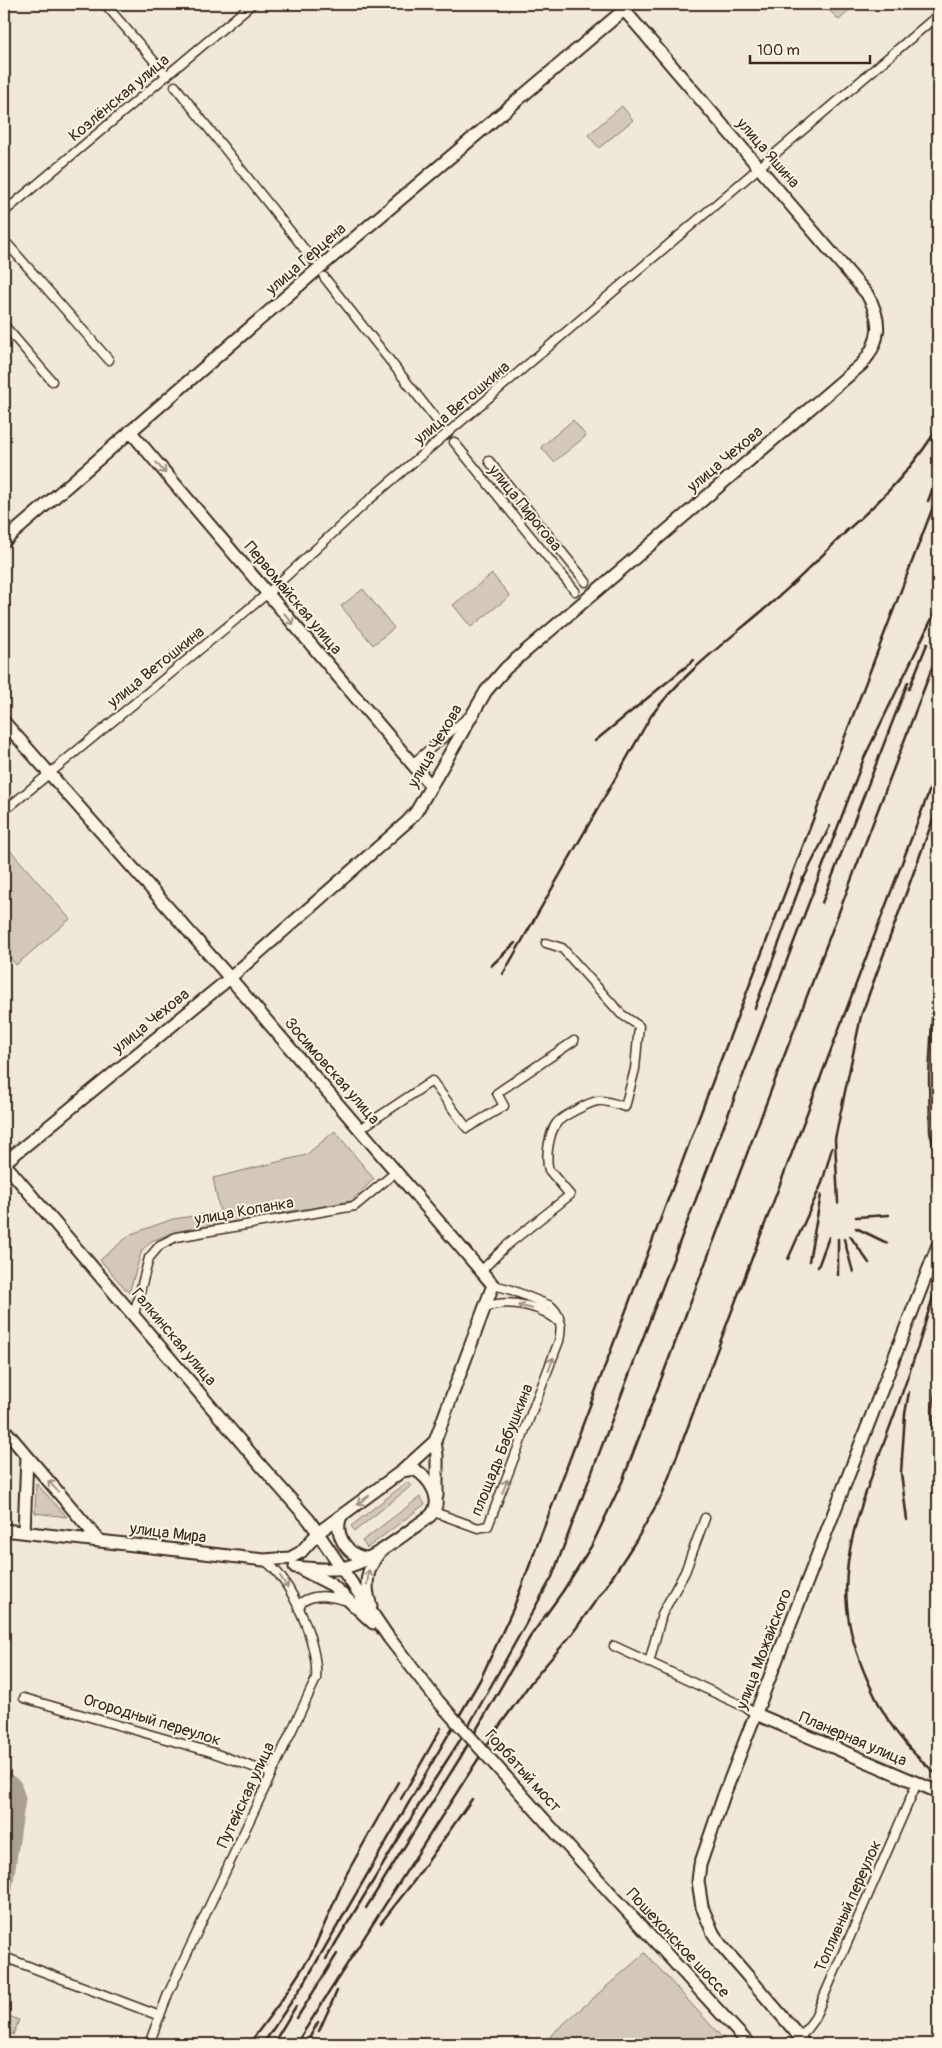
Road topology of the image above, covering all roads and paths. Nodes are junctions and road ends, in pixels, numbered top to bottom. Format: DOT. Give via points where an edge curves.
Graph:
graph roads {
  1 [pos="105,4"];
  2 [pos="252,4"];
  3 [pos="625,6"];
  4 [pos="938,15"];
  5 [pos="167,76"];
  6 [pos="175,86"];
  7 [pos="760,168"];
  8 [pos="4,212"];
  9 [pos="4,240"];
  10 [pos="313,260"];
  11 [pos="324,277"];
  12 [pos="4,325"];
  13 [pos="878,331"];
  14 [pos="109,360"];
  15 [pos="52,381"];
  16 [pos="439,423"];
  17 [pos="130,431"];
  18 [pos="454,442"];
  19 [pos="489,461"];
  20 [pos="4,540"];
  21 [pos="586,582"];
  22 [pos="575,591"];
  23 [pos="268,593"];
  24 [pos="472,714"];
  25 [pos="4,722"];
  26 [pos="412,764"];
  27 [pos="48,774"];
  28 [pos="431,786"];
  29 [pos="4,811"];
  30 [pos="546,943"];
  31 [pos="230,978"];
  32 [pos="574,1041"];
  33 [pos="360,1129"];
  34 [pos="4,1163"];
  35 [pos="397,1171"];
  36 [pos="938,1245"];
  37 [pos="481,1271"];
  38 [pos="493,1285"];
  39 [pos="486,1307"];
  40 [pos="134,1314"];
  41 [pos="561,1324"];
  42 [pos="4,1429"];
  43 [pos="435,1441"];
  44 [pos="27,1457"];
  45 [pos="402,1472"];
  46 [pos="437,1498"];
  47 [pos="432,1514"];
  48 [pos="341,1516"];
  49 [pos="705,1518"];
  50 [pos="4,1530"];
  51 [pos="24,1532"];
  52 [pos="319,1532"];
  53 [pos="99,1540"];
  54 [pos="384,1548"];
  55 [pos="368,1558"];
  56 [pos="264,1560"];
  57 [pos="279,1560"];
  58 [pos="295,1567"];
  59 [pos="341,1568"];
  60 [pos="351,1602"];
  61 [pos="299,1609"];
  62 [pos="389,1638"];
  63 [pos="614,1646"];
  64 [pos="649,1663"];
  65 [pos="24,1698"];
  66 [pos="756,1714"];
  67 [pos="270,1773"];
  68 [pos="917,1783"];
  69 [pos="938,1792"];
  70 [pos="583,1863"];
  71 [pos="4,1957"];
  72 [pos="160,2016"];
  73 [pos="938,2040"];
  74 [pos="802,2041"];
  75 [pos="148,2044"];
  76 [pos="749,2044"];
  77 [pos="935,2044"];
  1 -- 5 [label="street"];
  2 -- 5 [label="street, Козлёнская улица"];
  3 -- 7 [label="street, улица Яшина"];
  3 -- 17 [label="street, улица Герцена"];
  4 -- 7 [label="street, улица Ветошкина"];
  5 -- 8 [label="street, Козлёнская улица"];
  6 -- 10 [label="street"];
  7 -- 13 [label="street, улица Яшина" via="867,294 878,319"];
  7 -- 23 [label="street, улица Ветошкина" via="376,494"];
  9 -- 14 [label="street"];
  11 -- 16 [label="street"];
  12 -- 15 [label="street"];
  13 -- 24 [label="street, улица Чехова" via="876,344 862,364 506,668"];
  17 -- 20 [label="street, улица Герцена"];
  17 -- 23 [label="street, Первомайская улица, one-way"];
  18 -- 22 [label="street, улица Пирогова"];
  19 -- 21 [label="street, улица Пирогова"];
  23 -- 26 [label="street, Первомайская улица, one-way"];
  23 -- 27 [label="street, улица Ветошкина"];
  24 -- 26 [label="street"];
  24 -- 28 [label="street, улица Чехова"];
  25 -- 27 [label="street, Зосимовская улица"];
  26 -- 28 [label="street, Первомайская улица"];
  27 -- 29 [label="street, улица Ветошкина"];
  27 -- 31 [label="street, Зосимовская улица"];
  28 -- 31 [label="street, улица Чехова" via="408,821"];
  30 -- 37 [label="street" via="562,948 621,1014 639,1026 635,1069 624,1107 606,1101 592,1102 556,1124 547,1154 548,1165 570,1195 506,1246"];
  31 -- 33 [label="street, Зосимовская улица"];
  31 -- 34 [label="street, улица Чехова"];
  32 -- 33 [label="street" via="497,1093 504,1106 467,1128 432,1081"];
  33 -- 35 [label="street, Зосимовская улица"];
  34 -- 40 [label="street, Галкинская улица"];
  35 -- 37 [label="street, Зосимовская улица"];
  35 -- 40 [label="street, улица Копанка" via="355,1206 167,1240 149,1258"];
  36 -- 66 [label="street, улица Можайского"];
  37 -- 38 [label="street, Зосимовская улица"];
  38 -- 39 [label="street"];
  38 -- 41 [label="street" via="551,1306"];
  41 -- 39 [label="street, one-way" via="547,1314 525,1306 501,1303"];
  39 -- 43 [label="street"];
  40 -- 52 [label="street, Галкинская улица"];
  47 -- 41 [label="street, площадь Бабушкина, one-way" via="478,1528 488,1526 559,1341"];
  42 -- 44 [label="street"];
  43 -- 45 [label="street"];
  43 -- 46 [label="street"];
  44 -- 51 [label="street"];
  53 -- 44 [label="street, one-way"];
  45 -- 46 [label="street" via="414,1469 420,1472"];
  45 -- 48 [label="street, one-way"];
  46 -- 47 [label="street"];
  47 -- 54 [label="street"];
  48 -- 52 [label="street"];
  48 -- 55 [label="street" via="337,1532 353,1555"];
  49 -- 64 [label="street" via="685,1572 662,1614"];
  50 -- 51 [label="street, улица Мира"];
  51 -- 53 [label="street, улица Мира"];
  52 -- 57 [label="street, улица Мира" via="301,1552"];
  52 -- 59 [label="street, Галкинская улица"];
  53 -- 56 [label="street, улица Мира"];
  54 -- 55 [label="street"];
  62 -- 54 [label="street, one-way" via="371,1604 366,1582 372,1562"];
  55 -- 59 [label="street"];
  56 -- 57 [label="street, улица Мира"];
  56 -- 58 [label="street"];
  56 -- 61 [label="street, Путейская улица, one-way" via="286,1583"];
  57 -- 59 [label="street" via="331,1562"];
  58 -- 59 [label="street"];
  58 -- 60 [label="street" via="332,1585"];
  59 -- 62 [label="street, Галкинская улица"];
  60 -- 61 [label="street" via="316,1596 302,1602"];
  60 -- 62 [label="street"];
  61 -- 67 [label="street, Путейская улица" via="314,1653 316,1679"];
  62 -- 70 [label="street, Горбатый мост, bridge" via="438,1701"];
  63 -- 64 [label="street"];
  64 -- 66 [label="street"];
  65 -- 67 [label="street, Огородный переулок" via="202,1749"];
  66 -- 68 [label="street, Планерная улица"];
  66 -- 74 [label="street, улица Можайского" via="704,1848 698,1873 699,1893 707,1919 721,1945"];
  67 -- 72 [label="street, Путейская улица"];
  68 -- 69 [label="street, Планерная улица"];
  68 -- 74 [label="street, Топливный переулок"];
  70 -- 76 [label="street, Пошехонское шоссе"];
  71 -- 72 [label="street"];
  72 -- 75 [label="street, Путейская улица"];
  73 -- 77 [label="street"];
}
